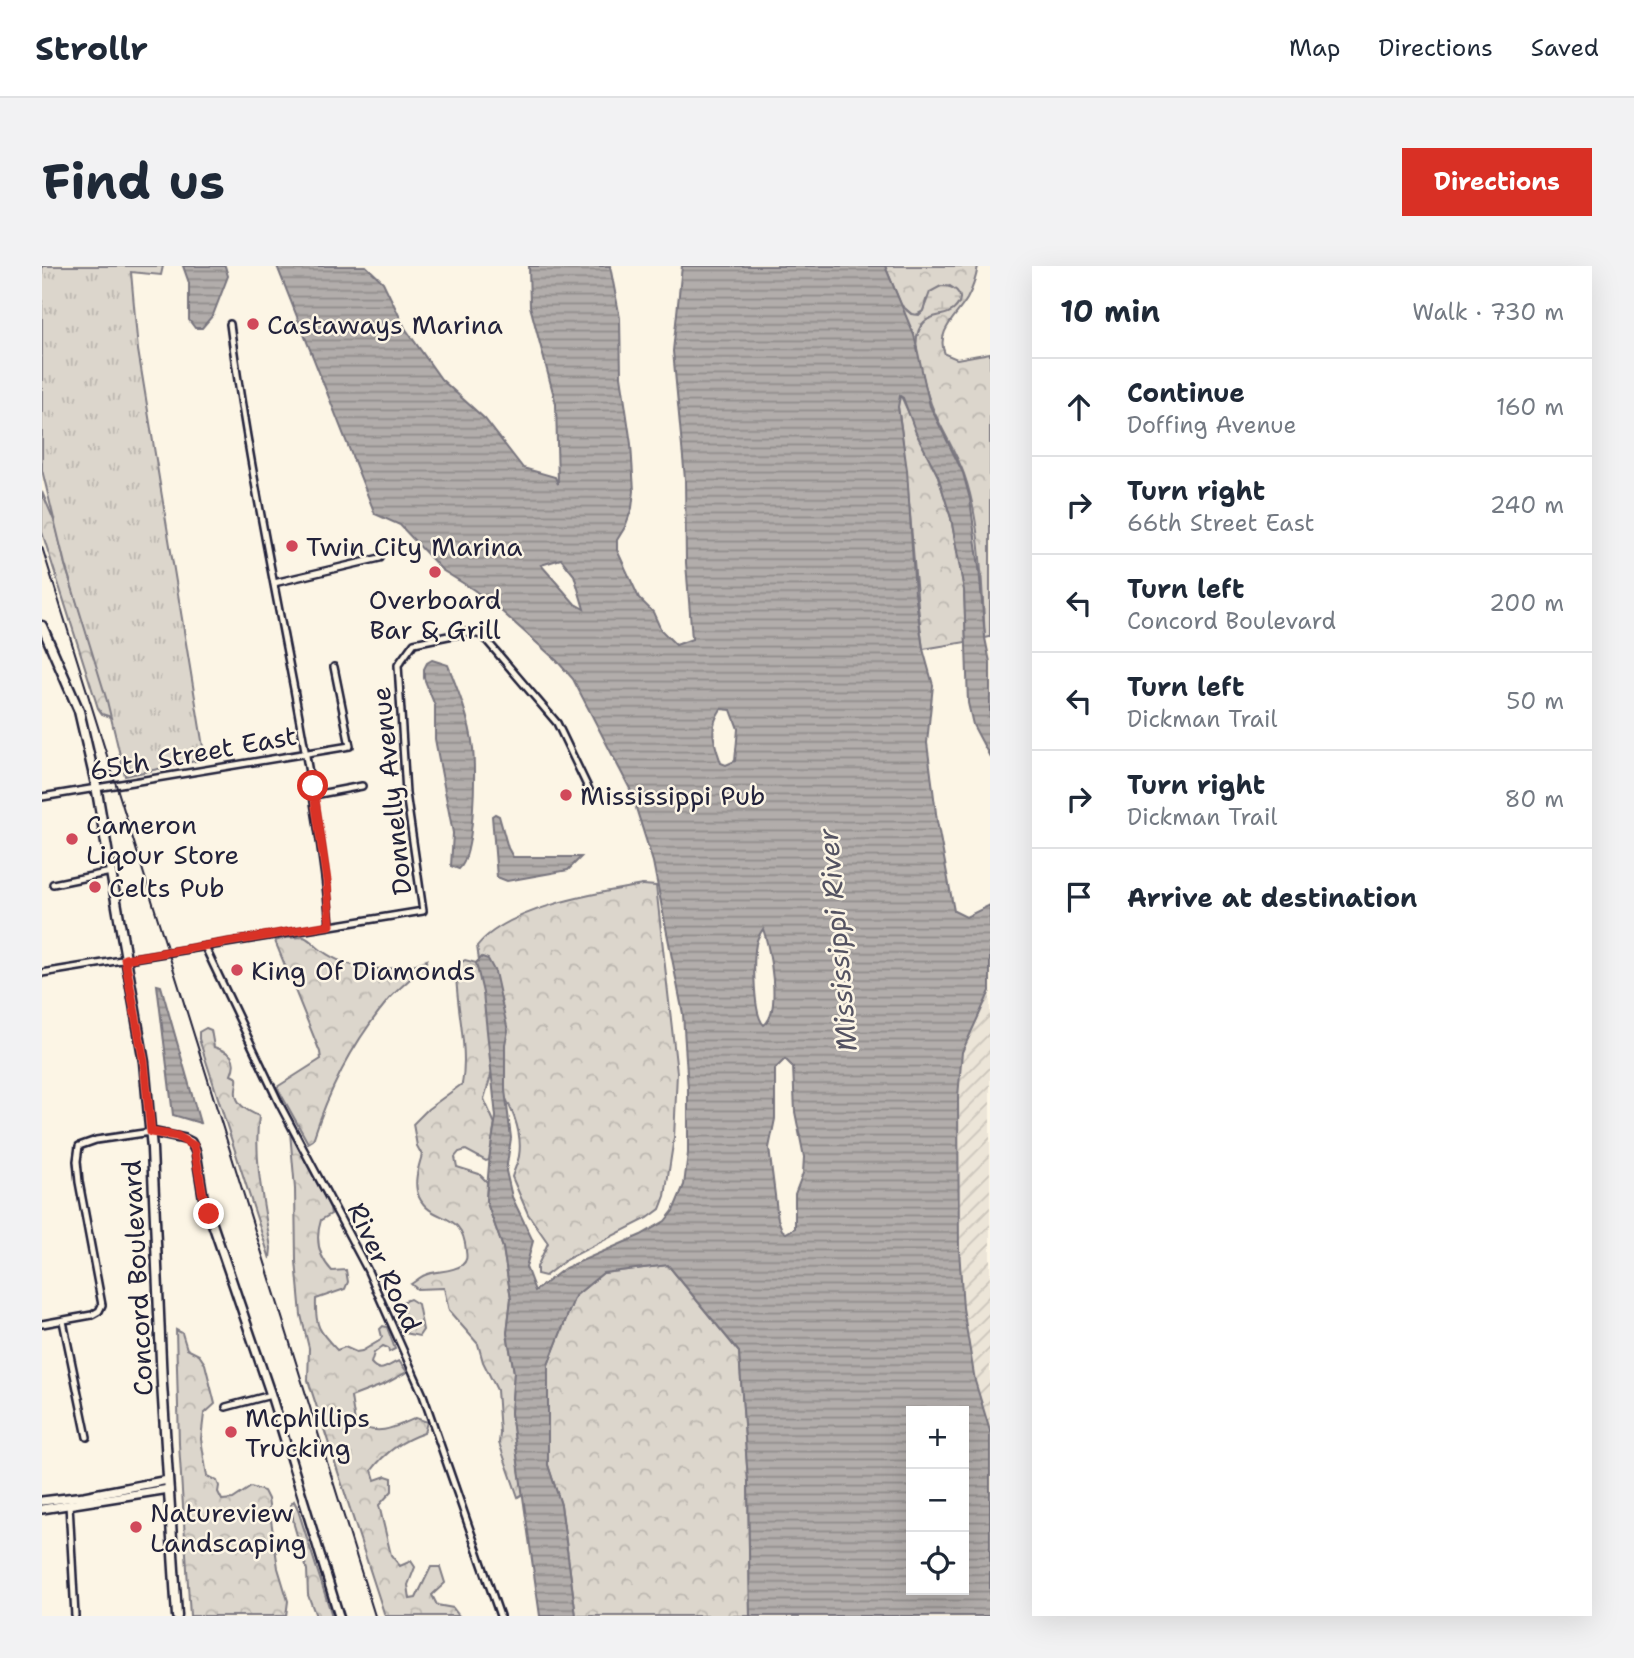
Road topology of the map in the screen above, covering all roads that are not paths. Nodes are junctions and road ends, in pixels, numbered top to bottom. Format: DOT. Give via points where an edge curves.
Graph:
graph roads {
  1 [pos="230,324"];
  2 [pos="380,558"];
  3 [pos="274,583"];
  4 [pos="42,626"];
  5 [pos="334,667"];
  6 [pos="306,754"];
  7 [pos="362,786"];
  8 [pos="97,789"];
  9 [pos="591,794"];
  10 [pos="314,795"];
  11 [pos="42,797"];
  12 [pos="111,872"];
  13 [pos="53,884"];
  14 [pos="330,925"];
  15 [pos="205,947"];
  16 [pos="125,959"];
  17 [pos="42,973"];
  18 [pos="151,1132"];
  19 [pos="63,1321"];
  20 [pos="42,1324"];
  21 [pos="271,1395"];
  22 [pos="226,1407"];
  23 [pos="87,1437"];
  24 [pos="168,1485"];
  25 [pos="42,1501"];
  26 [pos="69,1502"];
  27 [pos="42,1509"];
  28 [pos="75,1616"];
  29 [pos="177,1616"];
  30 [pos="339,1616"];
  31 [pos="500,1616"];
  1 -- 3 [label="street"];
  2 -- 3 [label="street"];
  3 -- 6 [label="street"];
  4 -- 8 [label="main road, Concord Boulevard" via="79,711"];
  5 -- 6 [label="street, 65th Street East" via="350,746"];
  6 -- 8 [label="street, 65th Street East"];
  6 -- 10 [label="street"];
  7 -- 10 [label="street"];
  8 -- 11 [label="street, 65th Street East"];
  8 -- 12 [label="main road, Concord Boulevard"];
  9 -- 14 [label="street, Donnelly Avenue" via="557,723 482,635 468,632 414,643 398,665 398,677 406,793 423,911"];
  10 -- 14 [label="street"];
  12 -- 13 [label="street"];
  12 -- 16 [label="main road, Concord Boulevard"];
  14 -- 15 [label="street"];
  15 -- 16 [label="street"];
  15 -- 31 [label="street, River Road" via="367,1269 423,1395"];
  16 -- 17 [label="street"];
  16 -- 18 [label="main road, Concord Boulevard"];
  18 -- 19 [label="street" via="79,1146 79,1182 102,1305 92,1315"];
  18 -- 21 [label="street" via="177,1136 194,1146 203,1196"];
  18 -- 24 [label="main road, Concord Boulevard"];
  19 -- 20 [label="street"];
  19 -- 23 [label="street"];
  21 -- 22 [label="street"];
  21 -- 30 [label="street"];
  24 -- 26 [label="street"];
  24 -- 29 [label="main road, Concord Boulevard"];
  25 -- 26 [label="street"];
  26 -- 27 [label="street"];
  26 -- 28 [label="street"];
}
